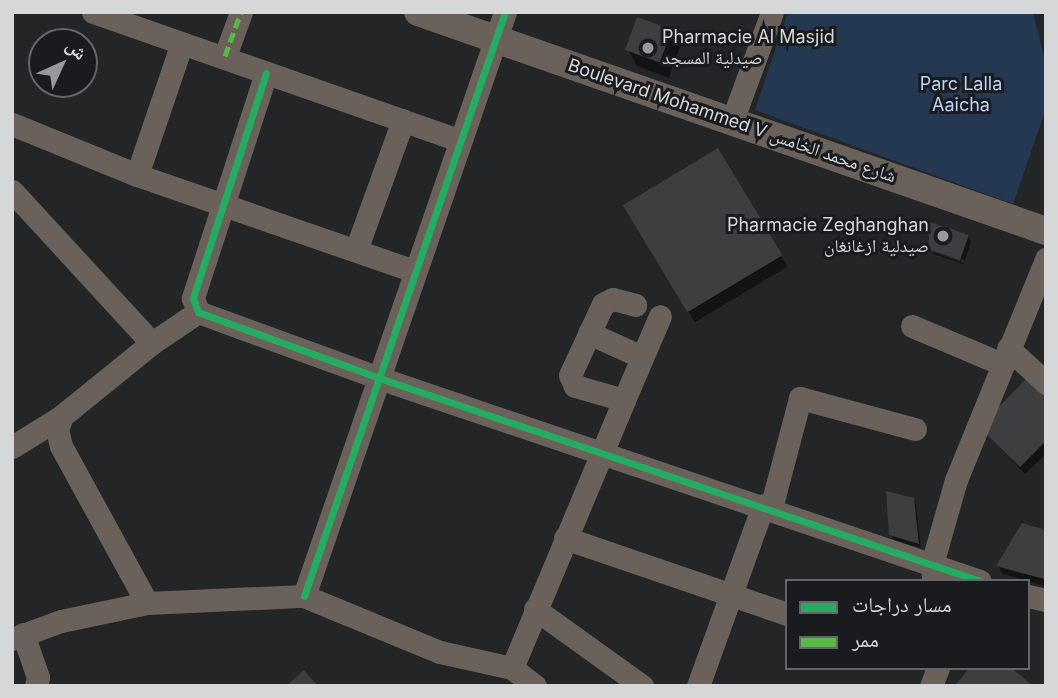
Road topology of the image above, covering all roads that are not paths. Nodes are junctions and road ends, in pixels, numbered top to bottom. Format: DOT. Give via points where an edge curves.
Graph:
graph roads {
  1 [pos="93,12"];
  2 [pos="241,12"];
  3 [pos="418,12"];
  4 [pos="505,12"];
  5 [pos="772,12"];
  6 [pos="496,39"];
  7 [pos="183,43"];
  8 [pos="225,55"];
  9 [pos="266,73"];
  10 [pos="403,120"];
  11 [pos="732,121"];
  12 [pos="12,124"];
  13 [pos="459,139"];
  14 [pos="137,175"];
  15 [pos="12,191"];
  16 [pos="223,205"];
  17 [pos="1046,231"];
  18 [pos="356,250"];
  19 [pos="1046,259"];
  20 [pos="415,271"];
  21 [pos="635,305"];
  22 [pos="198,312"];
  23 [pos="660,316"];
  24 [pos="912,327"];
  25 [pos="589,333"];
  26 [pos="152,343"];
  27 [pos="642,356"];
  28 [pos="1005,356"];
  29 [pos="379,378"];
  30 [pos="1046,383"];
  31 [pos="624,400"];
  32 [pos="62,416"];
  33 [pos="915,429"];
  34 [pos="12,447"];
  35 [pos="602,452"];
  36 [pos="767,506"];
  37 [pos="565,538"];
  38 [pos="932,573"];
  39 [pos="967,579"];
  40 [pos="731,595"];
  41 [pos="304,596"];
  42 [pos="147,603"];
  43 [pos="535,609"];
  44 [pos="785,613"];
  45 [pos="18,636"];
  46 [pos="512,668"];
  47 [pos="36,686"];
  48 [pos="535,686"];
  49 [pos="642,686"];
  50 [pos="698,686"];
  1 -- 7 [label="street"];
  2 -- 8 [label="street"];
  3 -- 6 [label="main road, Boulevard Mohammed V شارع محمد الخامس"];
  4 -- 6 [label="street"];
  5 -- 11 [label="street"];
  6 -- 11 [label="main road, Boulevard Mohammed V شارع محمد الخامس"];
  6 -- 13 [label="street"];
  7 -- 8 [label="street"];
  7 -- 14 [label="street"];
  8 -- 9 [label="street"];
  9 -- 10 [label="street"];
  9 -- 16 [label="street"];
  10 -- 13 [label="street"];
  10 -- 18 [label="street"];
  11 -- 17 [label="main road, Boulevard Mohammed V شارع محمد الخامس"];
  12 -- 14 [label="street"];
  13 -- 20 [label="street"];
  14 -- 16 [label="street"];
  15 -- 26 [label="street"];
  16 -- 18 [label="street"];
  16 -- 22 [label="street" via="192,298"];
  18 -- 20 [label="street"];
  19 -- 28 [label="street"];
  20 -- 29 [label="street"];
  21 -- 25 [label="street" via="608,300"];
  22 -- 26 [label="street"];
  22 -- 29 [label="street"];
  23 -- 27 [label="street"];
  24 -- 28 [label="street"];
  25 -- 27 [label="street"];
  25 -- 31 [label="street" via="570,381"];
  26 -- 32 [label="street"];
  27 -- 31 [label="street"];
  28 -- 30 [label="street"];
  28 -- 38 [label="street" via="956,480"];
  29 -- 35 [label="street"];
  29 -- 41 [label="street"];
  31 -- 35 [label="street"];
  32 -- 34 [label="street"];
  32 -- 42 [label="street" via="57,429 61,446"];
  33 -- 36 [label="street" via="800,398"];
  35 -- 36 [label="street"];
  35 -- 37 [label="street"];
  36 -- 38 [label="street"];
  36 -- 40 [label="street"];
  37 -- 40 [label="street"];
  37 -- 43 [label="street"];
  38 -- 39 [label="street"];
  40 -- 44 [label="street"];
  40 -- 50 [label="street"];
  41 -- 42 [label="street"];
  41 -- 46 [label="street" via="440,652"];
  42 -- 45 [label="street"];
  43 -- 46 [label="street"];
  43 -- 49 [label="street"];
  45 -- 47 [label="street" via="38,677"];
  46 -- 48 [label="street"];
}
